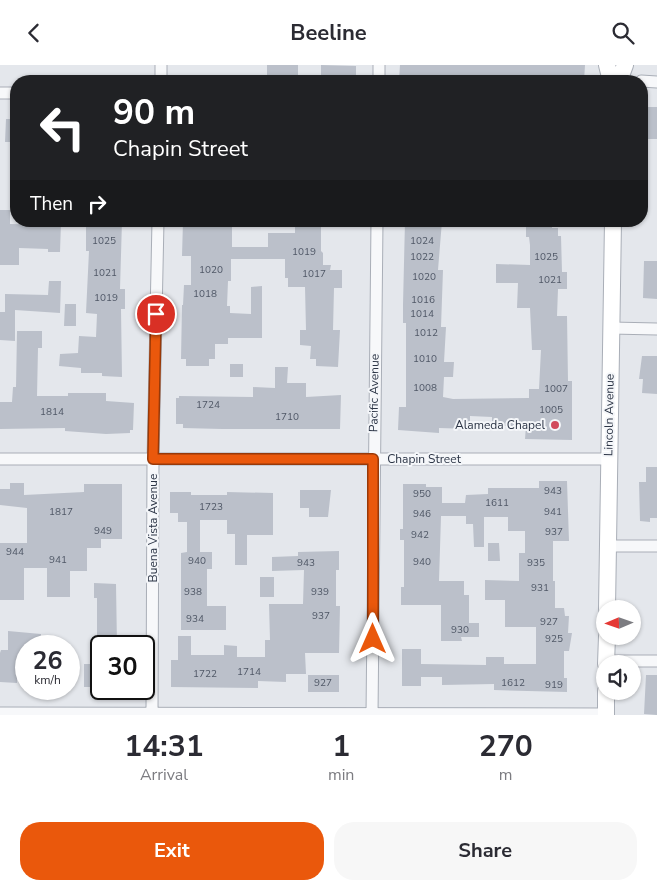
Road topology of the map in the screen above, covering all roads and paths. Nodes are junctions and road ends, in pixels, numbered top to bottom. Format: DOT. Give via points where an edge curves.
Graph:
graph roads {
  1 [pos="158,227"];
  2 [pos="376,227"];
  3 [pos="613,227"];
  4 [pos="611,329"];
  5 [pos="657,329"];
  6 [pos="0,459"];
  7 [pos="153,459"];
  8 [pos="373,459"];
  9 [pos="609,459"];
  10 [pos="607,546"];
  11 [pos="657,546"];
  12 [pos="607,600"];
  13 [pos="657,661"];
  14 [pos="641,662"];
  15 [pos="606,700"];
  16 [pos="0,713"];
  17 [pos="372,714"];
  18 [pos="606,714"];
  19 [pos="152,715"];
  1 -- 7 [label="street, Buena Vista Avenue"];
  2 -- 8 [label="street, Pacific Avenue"];
  3 -- 4 [label="main road, Lincoln Avenue"];
  4 -- 5 [label="street"];
  4 -- 9 [label="main road, Lincoln Avenue"];
  6 -- 7 [label="street, Chapin Street"];
  7 -- 8 [label="street, Chapin Street"];
  7 -- 19 [label="street, Buena Vista Avenue"];
  8 -- 9 [label="street, Chapin Street"];
  8 -- 17 [label="street, Pacific Avenue"];
  9 -- 10 [label="main road, Lincoln Avenue"];
  10 -- 11 [label="street"];
  10 -- 12 [label="main road, Lincoln Avenue"];
  13 -- 14 [label="street"];
  15 -- 18 [label="main road"];
  16 -- 19 [label="street"];
  17 -- 18 [label="street"];
  17 -- 19 [label="street"];
}
